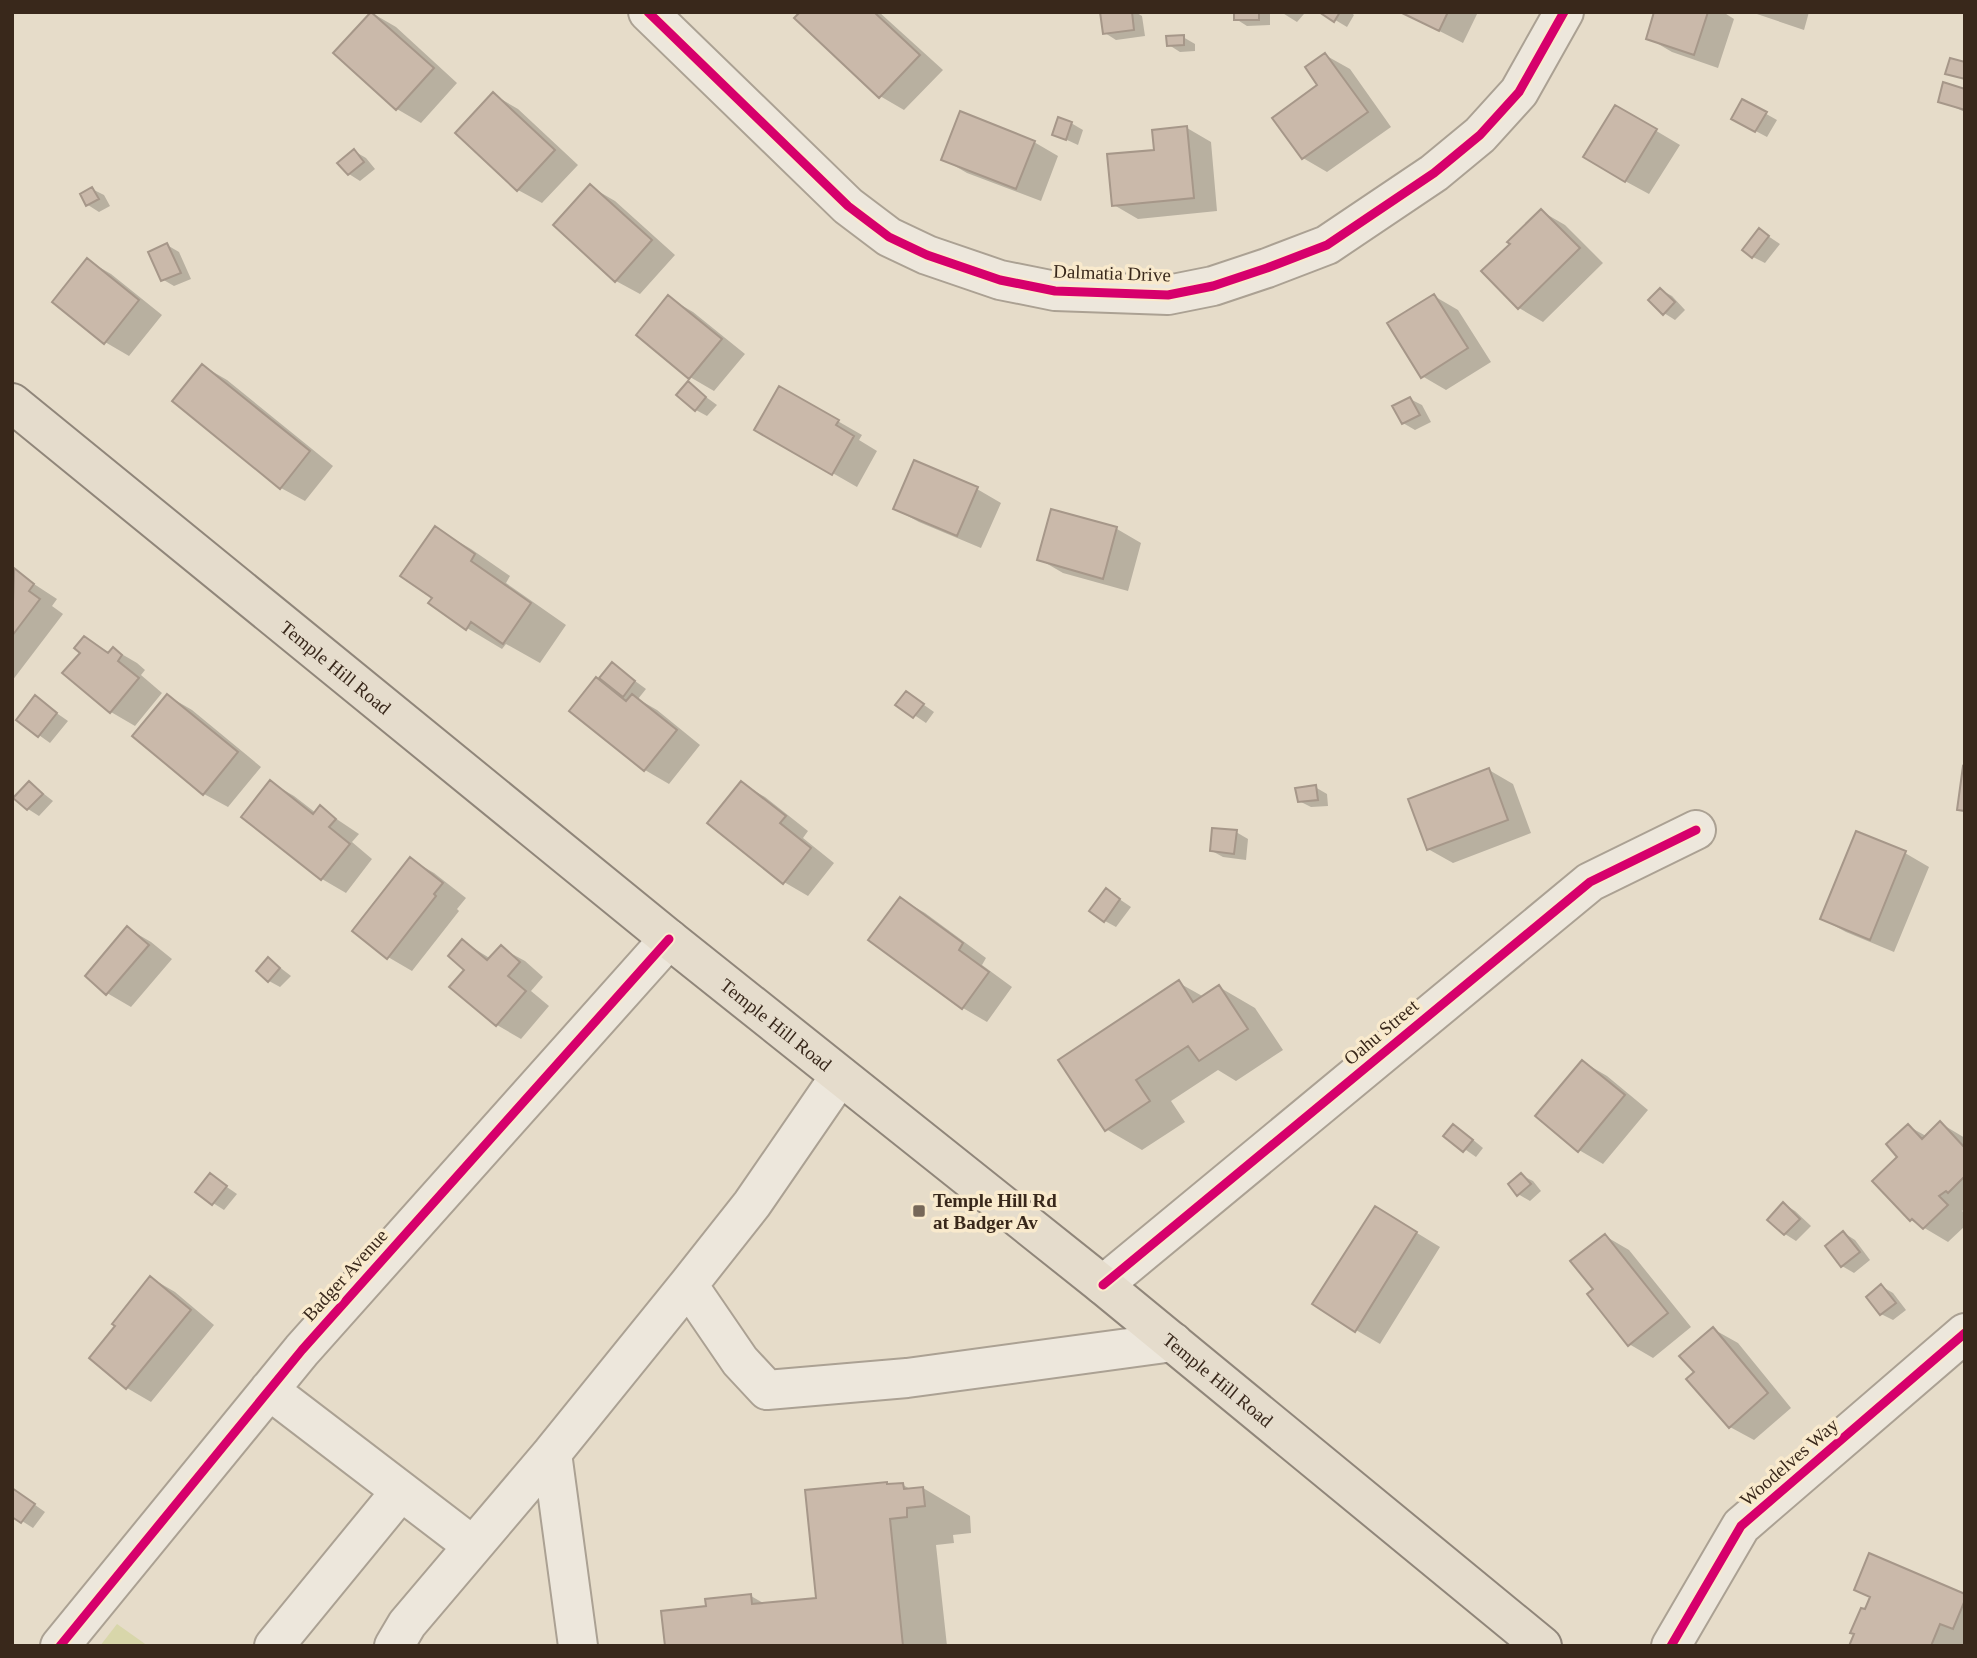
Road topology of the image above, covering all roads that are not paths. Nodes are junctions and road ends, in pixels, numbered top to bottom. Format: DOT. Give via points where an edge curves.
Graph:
graph roads {
  1 [pos="648,12"];
  2 [pos="1564,12"];
  3 [pos="12,403"];
  4 [pos="1696,830"];
  5 [pos="669,939"];
  6 [pos="840,1076"];
  7 [pos="688,1285"];
  8 [pos="1103,1285"];
  9 [pos="1965,1333"];
  10 [pos="1173,1342"];
  11 [pos="269,1390"];
  12 [pos="552,1452"];
  13 [pos="401,1491"];
  14 [pos="473,1546"];
  15 [pos="60,1646"];
  16 [pos="274,1646"];
  17 [pos="394,1646"];
  18 [pos="578,1646"];
  19 [pos="1542,1646"];
  20 [pos="1671,1646"];
  1 -- 2 [label="street, Dalmatia Drive" via="848,206 889,237 927,255 1011,282 1055,290 1168,295 1213,286 1327,245 1424,179 1480,135 1520,92"];
  3 -- 5 [label="main road, Temple Hill Road"];
  4 -- 8 [label="street, Oahu Street" via="1590,882"];
  5 -- 6 [label="main road, Temple Hill Road"];
  5 -- 11 [label="street, Badger Avenue"];
  6 -- 7 [label="street" via="752,1204"];
  6 -- 8 [label="main road, Temple Hill Road"];
  7 -- 10 [label="street" via="740,1361 766,1390 907,1378"];
  7 -- 12 [label="street"];
  8 -- 10 [label="main road, Temple Hill Road"];
  9 -- 20 [label="street, Woodelves Way" via="1741,1526"];
  10 -- 19 [label="main road, Temple Hill Road"];
  11 -- 13 [label="street"];
  11 -- 15 [label="street, Badger Avenue"];
  12 -- 14 [label="street"];
  12 -- 18 [label="street"];
  13 -- 14 [label="street"];
  13 -- 16 [label="street"];
  14 -- 17 [label="street"];
}
